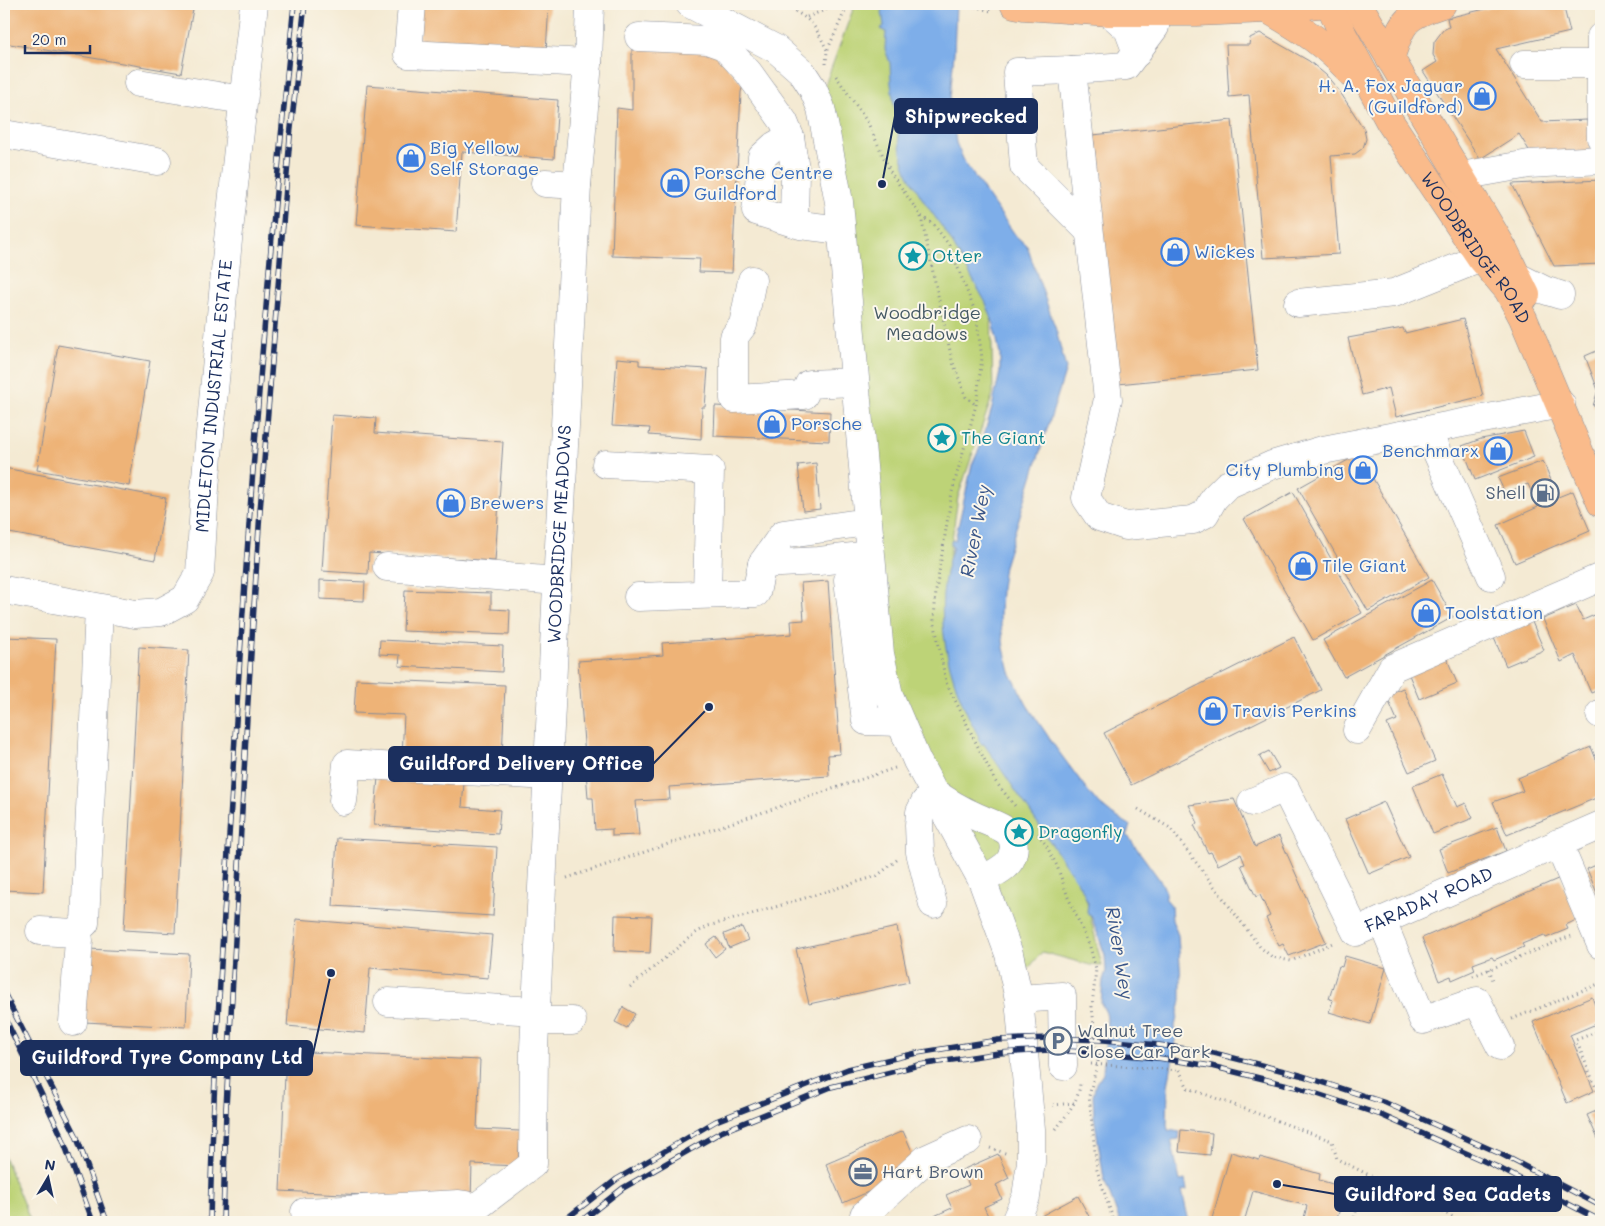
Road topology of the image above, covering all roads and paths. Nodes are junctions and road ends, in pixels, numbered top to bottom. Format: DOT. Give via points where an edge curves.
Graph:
graph roads {
  1 [pos="254,4"];
  2 [pos="412,4"];
  3 [pos="690,4"];
  4 [pos="782,4"];
  5 [pos="840,4"];
  6 [pos="848,4"];
  7 [pos="1319,4"];
  8 [pos="1330,4"];
  9 [pos="1358,4"];
  10 [pos="1442,4"];
  11 [pos="1019,5"];
  12 [pos="593,9"];
  13 [pos="1267,9"];
  14 [pos="1156,11"];
  15 [pos="1109,12"];
  16 [pos="807,17"];
  17 [pos="639,37"];
  18 [pos="1601,37"];
  19 [pos="827,50"];
  20 [pos="1137,53"];
  21 [pos="1390,59"];
  22 [pos="588,63"];
  23 [pos="1524,64"];
  24 [pos="1601,64"];
  25 [pos="825,69"];
  26 [pos="1072,70"];
  27 [pos="830,73"];
  28 [pos="138,83"];
  29 [pos="243,100"];
  30 [pos="1390,122"];
  31 [pos="4,134"];
  32 [pos="790,137"];
  33 [pos="1601,138"];
  34 [pos="1601,160"];
  35 [pos="157,161"];
  36 [pos="1461,176"];
  37 [pos="544,183"];
  38 [pos="577,185"];
  39 [pos="921,216"];
  40 [pos="794,223"];
  41 [pos="841,230"];
  42 [pos="1090,231"];
  43 [pos="1481,258"];
  44 [pos="1516,276"];
  45 [pos="752,280"];
  46 [pos="1560,294"];
  47 [pos="1298,303"];
  48 [pos="854,382"];
  49 [pos="1561,404"];
  50 [pos="976,405"];
  51 [pos="1427,430"];
  52 [pos="606,464"];
  53 [pos="1601,469"];
  54 [pos="1601,503"];
  55 [pos="867,522"];
  56 [pos="870,555"];
  57 [pos="762,564"];
  58 [pos="387,567"];
  59 [pos="1491,576"];
  60 [pos="557,581"];
  61 [pos="1599,584"];
  62 [pos="4,590"];
  63 [pos="707,594"];
  64 [pos="638,597"];
  65 [pos="99,608"];
  66 [pos="1357,730"];
  67 [pos="917,761"];
  68 [pos="548,776"];
  69 [pos="934,792"];
  70 [pos="343,801"];
  71 [pos="1252,802"];
  72 [pos="1018,809"];
  73 [pos="1138,809"];
  74 [pos="1601,824"];
  75 [pos="1035,831"];
  76 [pos="1558,843"];
  77 [pos="901,856"];
  78 [pos="982,880"];
  79 [pos="542,886"];
  80 [pos="933,904"];
  81 [pos="1382,921"];
  82 [pos="40,931"];
  83 [pos="1356,932"];
  84 [pos="74,933"];
  85 [pos="1597,936"];
  86 [pos="1489,969"];
  87 [pos="1472,976"];
  88 [pos="1601,982"];
  89 [pos="1496,986"];
  90 [pos="630,988"];
  91 [pos="1019,999"];
  92 [pos="388,1002"];
  93 [pos="536,1016"];
  94 [pos="1509,1020"];
  95 [pos="572,1021"];
  96 [pos="73,1022"];
  97 [pos="1601,1030"];
  98 [pos="1500,1046"];
  99 [pos="1091,1064"];
  100 [pos="1063,1066"];
  101 [pos="1599,1095"];
  102 [pos="1089,1096"];
  103 [pos="1074,1103"];
  104 [pos="968,1140"];
  105 [pos="1031,1162"];
  106 [pos="1367,1174"];
  107 [pos="305,1212"];
  108 [pos="465,1216"];
  109 [pos="868,1222"];
  110 [pos="1015,1222"];
  111 [pos="1114,1222"];
  112 [pos="1353,1222"];
  113 [pos="1463,1222"];
  1 -- 29 [label="street, MIDLETON INDUSTRIAL ESTATE"];
  2 -- 22 [label="street" via="408,54"];
  3 -- 41 [label="street" via="776,48 802,72 821,108 839,202"];
  4 -- 16 [label="path"];
  5 -- 16 [label="path"];
  6 -- 19 [label="path"];
  7 -- 13 [label="main road"];
  8 -- 30 [label="main road, WOODBRIDGE ROAD"];
  9 -- 21 [label="main road, WOODBRIDGE ROAD"];
  10 -- 21 [label="main road" via="1416,12 1406,21"];
  11 -- 15 [label="main road"];
  12 -- 22 [label="street, WOODBRIDGE MEADOWS"];
  13 -- 14 [label="main road"];
  13 -- 30 [label="main road" via="1302,30 1340,60"];
  14 -- 15 [label="main road"];
  14 -- 20 [label="street" via="1155,27"];
  15 -- 20 [label="street" via="1128,29"];
  16 -- 19 [label="path"];
  17 -- 32 [label="street" via="707,40 724,46 748,72 784,122"];
  18 -- 24 [label="street"];
  19 -- 25 [label="path"];
  20 -- 26 [label="street" via="1126,66"];
  21 -- 36 [label="main road, WOODBRIDGE ROAD"];
  22 -- 38 [label="street, WOODBRIDGE MEADOWS"];
  23 -- 24 [label="street"];
  24 -- 33 [label="street"];
  26 -- 42 [label="street"];
  26 -- 42 [label="street" via="1018,72 1024,166"];
  27 -- 39 [label="path" via="836,76 868,123 891,173"];
  28 -- 29 [label="street"];
  29 -- 65 [label="street, MIDLETON INDUSTRIAL ESTATE" via="205,488 200,572 185,599 161,612 135,614"];
  30 -- 43 [label="main road, WOODBRIDGE ROAD"];
  31 -- 35 [label="street"];
  32 -- 40 [label="street" via="795,169"];
  32 -- 40 [label="street" via="762,156 756,211"];
  34 -- 36 [label="street" via="1529,164"];
  36 -- 44 [label="main road, WOODBRIDGE ROAD"];
  37 -- 38 [label="street"];
  38 -- 60 [label="street, WOODBRIDGE MEADOWS"];
  39 -- 50 [label="path" via="952,360 966,397"];
  39 -- 50 [label="path" via="934,225 949,245 976,314 982,358"];
  40 -- 41 [label="street"];
  41 -- 48 [label="street"];
  42 -- 51 [label="street" via="1108,399 1086,498 1099,517 1126,526 1193,520 1206,514 1214,498 1227,486 1272,465 1323,450"];
  43 -- 47 [label="street" via="1394,293"];
  43 -- 49 [label="main road, WOODBRIDGE ROAD" via="1508,290 1524,318"];
  44 -- 46 [label="street"];
  44 -- 53 [label="main road, WOODBRIDGE ROAD"];
  45 -- 48 [label="street" via="743,325 734,337 734,398 804,395 809,384"];
  48 -- 55 [label="street"];
  49 -- 51 [label="street"];
  49 -- 54 [label="main road, WOODBRIDGE ROAD"];
  50 -- 72 [label="path" via="952,492 934,620 946,682 995,781"];
  51 -- 59 [label="street"];
  52 -- 63 [label="street" via="710,470"];
  55 -- 56 [label="street"];
  55 -- 57 [label="street" via="783,534"];
  56 -- 57 [label="street"];
  56 -- 67 [label="street" via="880,654 888,695"];
  57 -- 63 [label="street" via="756,593"];
  58 -- 60 [label="street"];
  60 -- 68 [label="street, WOODBRIDGE MEADOWS"];
  61 -- 66 [label="street" via="1392,668"];
  62 -- 65 [label="street, MIDLETON INDUSTRIAL ESTATE"];
  63 -- 64 [label="street"];
  65 -- 84 [label="street" via="85,923"];
  67 -- 69 [label="street"];
  67 -- 79 [label="path"];
  68 -- 70 [label="street" via="347,764"];
  68 -- 79 [label="street, WOODBRIDGE MEADOWS"];
  69 -- 78 [label="street"];
  69 -- 78 [label="street" via="946,802 1000,826 1013,839 1014,849 1006,866"];
  69 -- 80 [label="street" via="920,812 919,825 920,852"];
  71 -- 83 [label="street, FARADAY ROAD" via="1285,788"];
  73 -- 83 [label="path" via="1170,828 1260,947 1272,957 1291,961"];
  74 -- 76 [label="street, FARADAY ROAD"];
  75 -- 102 [label="path" via="1057,866 1096,969 1092,1006 1098,1061"];
  76 -- 81 [label="street, FARADAY ROAD"];
  76 -- 85 [label="street"];
  77 -- 90 [label="path" via="878,876 708,926"];
  78 -- 91 [label="street" via="1009,954"];
  79 -- 93 [label="street, WOODBRIDGE MEADOWS"];
  81 -- 83 [label="street, FARADAY ROAD"];
  81 -- 98 [label="street" via="1422,1020 1477,1001"];
  82 -- 84 [label="street"];
  84 -- 96 [label="street" via="79,940"];
  85 -- 86 [label="path"];
  86 -- 87 [label="path"];
  86 -- 89 [label="path"];
  88 -- 94 [label="path"];
  91 -- 100 [label="street" via="1062,996"];
  91 -- 105 [label="street"];
  92 -- 93 [label="street"];
  93 -- 95 [label="street"];
  93 -- 108 [label="street, WOODBRIDGE MEADOWS" via="532,1164"];
  97 -- 101 [label="path" via="1576,1040"];
  99 -- 106 [label="path, bridge" via="1179,1070 1188,1088 1332,1141 1336,1159"];
  102 -- 103 [label="path" via="1080,1087"];
  102 -- 111 [label="path" via="1097,1170"];
  104 -- 105 [label="path"];
  104 -- 109 [label="street" via="926,1159 864,1215"];
  105 -- 110 [label="street" via="1026,1197"];
  106 -- 112 [label="path"];
  106 -- 113 [label="path"];
  107 -- 108 [label="street" via="459,1204 466,1205"];
}
